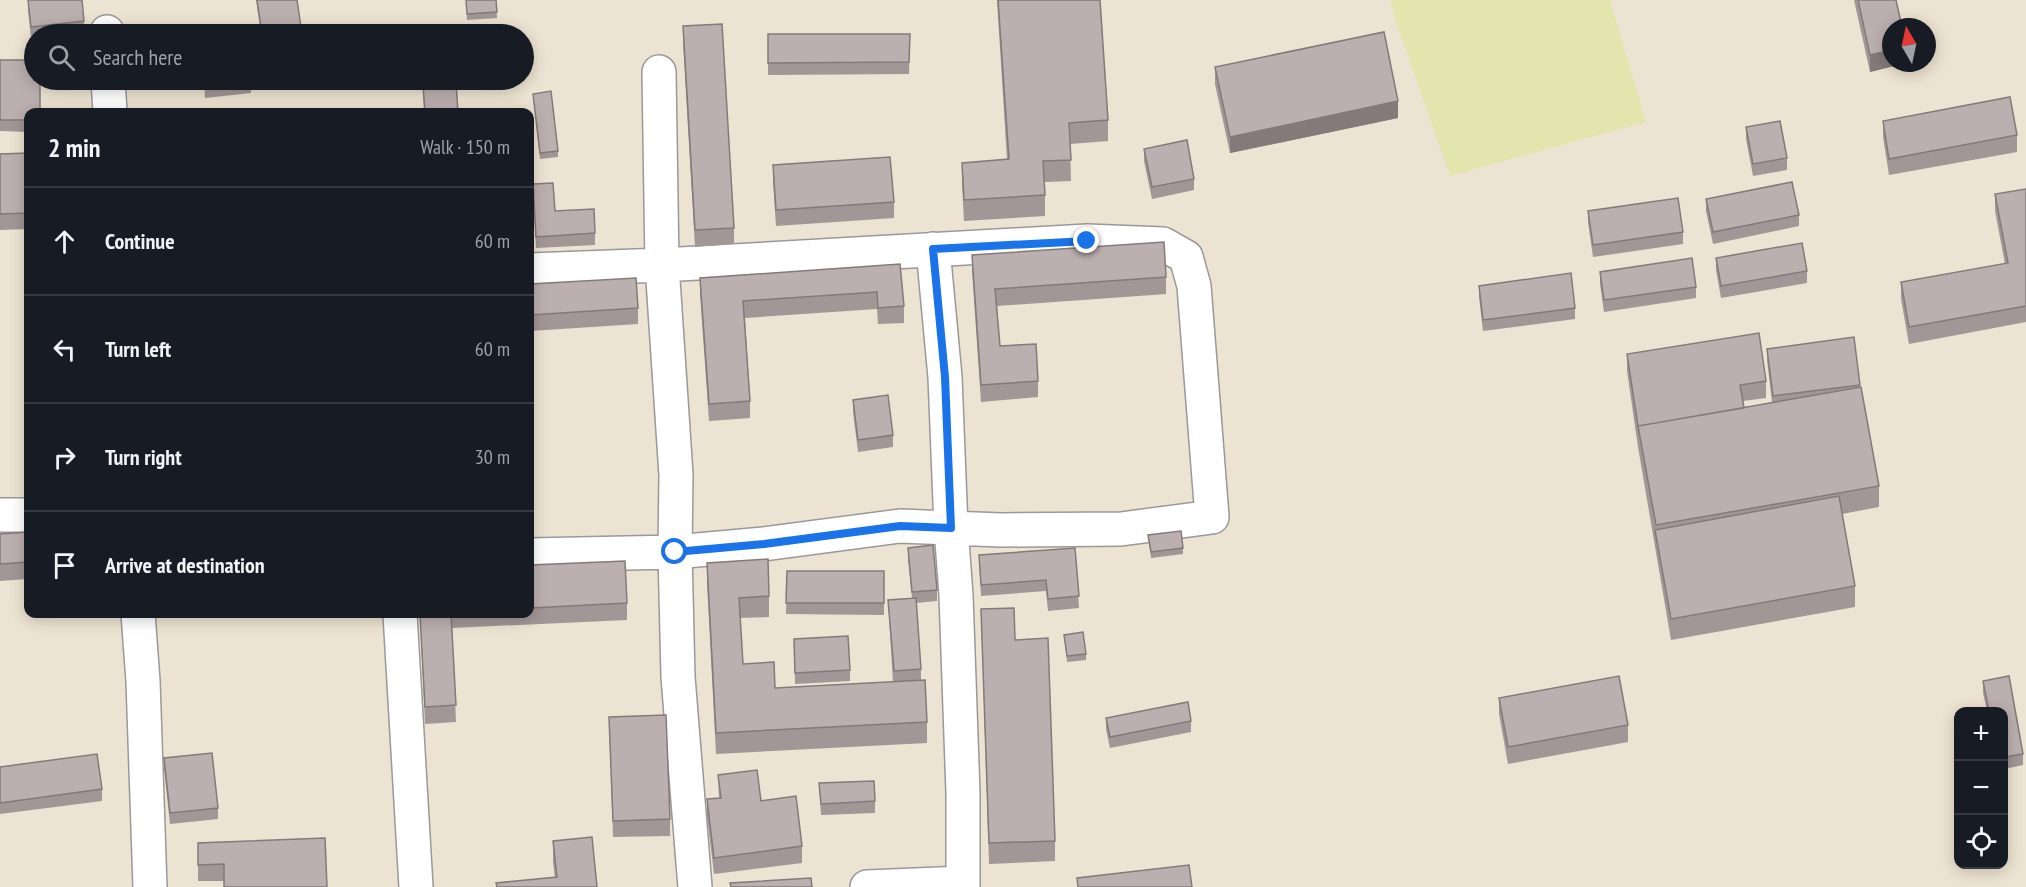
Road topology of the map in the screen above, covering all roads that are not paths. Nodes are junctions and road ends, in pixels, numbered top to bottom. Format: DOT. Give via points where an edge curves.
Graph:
graph roads {
  1 [pos="659,72"];
  2 [pos="109,90"];
  3 [pos="110,108"];
  4 [pos="933,249"];
  5 [pos="663,265"];
  6 [pos="534,270"];
  7 [pos="24,514"];
  8 [pos="0,515"];
  9 [pos="951,528"];
  10 [pos="675,552"];
  11 [pos="534,555"];
  12 [pos="138,618"];
  13 [pos="400,618"];
  14 [pos="963,885"];
  15 [pos="150,887"];
  16 [pos="416,887"];
  17 [pos="695,887"];
  18 [pos="867,887"];
  1 -- 5 [label="street"];
  2 -- 3 [label="street"];
  4 -- 5 [label="street"];
  4 -- 9 [label="street" via="945,377"];
  4 -- 9 [label="street" via="1087,241 1163,244 1186,257 1194,286 1212,517 1121,529"];
  5 -- 6 [label="street"];
  5 -- 10 [label="street" via="676,475"];
  7 -- 8 [label="street"];
  9 -- 10 [label="street" via="900,526"];
  9 -- 14 [label="street" via="963,793"];
  10 -- 11 [label="street"];
  10 -- 17 [label="street" via="678,676"];
  12 -- 15 [label="street"];
  13 -- 16 [label="street"];
  14 -- 18 [label="street"];
}
